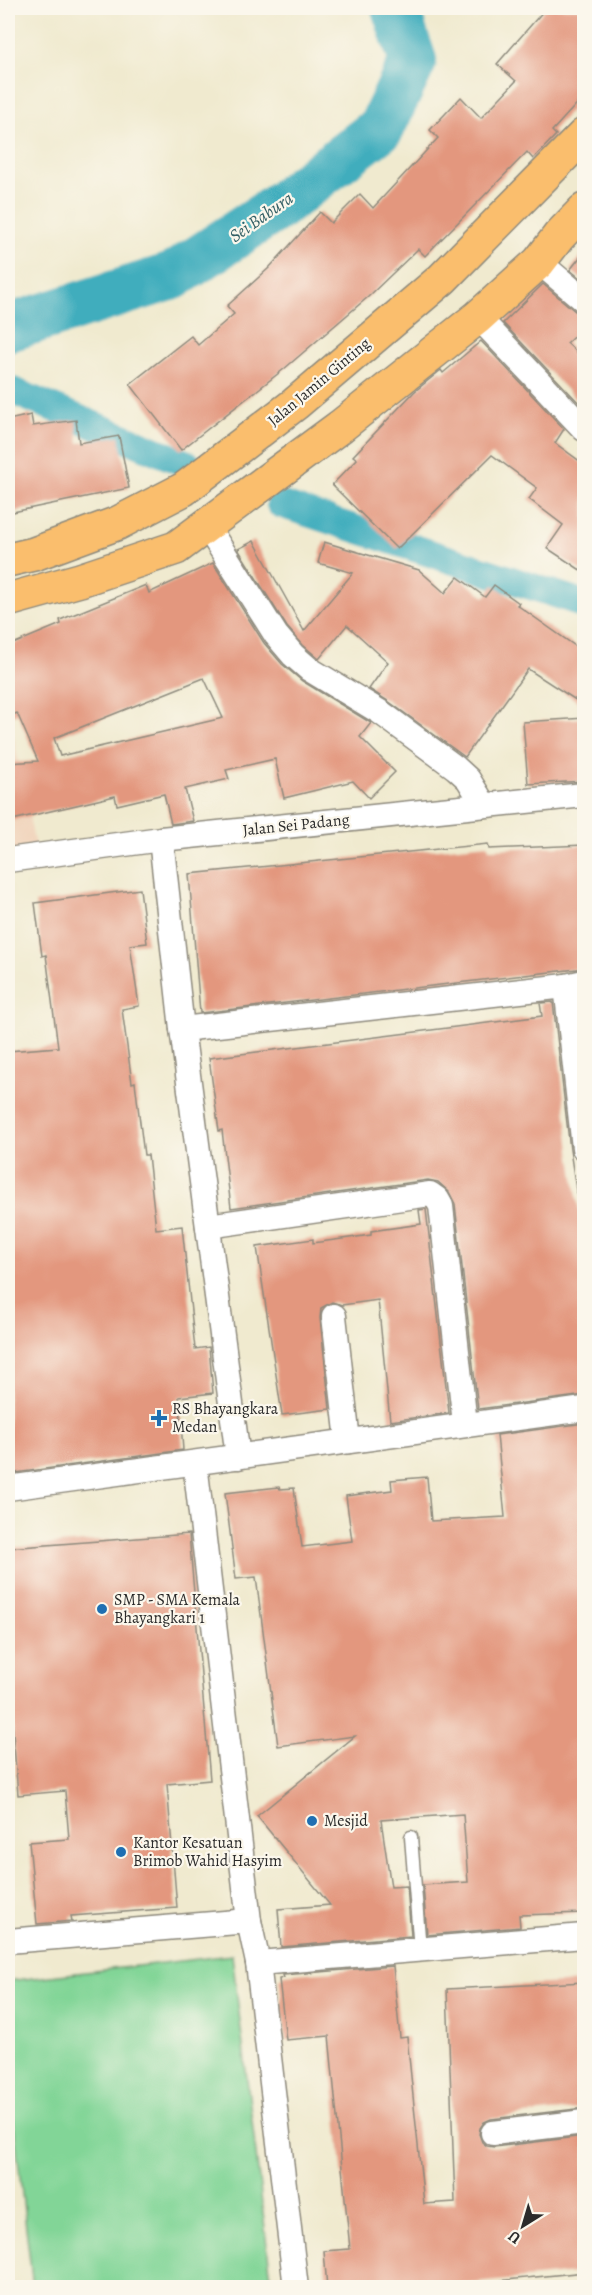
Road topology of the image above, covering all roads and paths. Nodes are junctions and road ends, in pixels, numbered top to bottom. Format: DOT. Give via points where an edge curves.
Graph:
graph roads {
  1 [pos="585,135"];
  2 [pos="585,210"];
  3 [pos="539,262"];
  4 [pos="442,279"];
  5 [pos="585,300"];
  6 [pos="478,317"];
  7 [pos="585,429"];
  8 [pos="206,525"];
  9 [pos="8,560"];
  10 [pos="8,600"];
  11 [pos="585,795"];
  12 [pos="483,805"];
  13 [pos="161,839"];
  14 [pos="8,860"];
  15 [pos="575,984"];
  16 [pos="182,1029"];
  17 [pos="583,1111"];
  18 [pos="585,1148"];
  19 [pos="208,1226"];
  20 [pos="334,1316"];
  21 [pos="585,1409"];
  22 [pos="465,1424"];
  23 [pos="348,1441"];
  24 [pos="238,1457"];
  25 [pos="195,1463"];
  26 [pos="8,1488"];
  27 [pos="411,1838"];
  28 [pos="249,1921"];
  29 [pos="585,1936"];
  30 [pos="8,1941"];
  31 [pos="420,1950"];
  32 [pos="258,1963"];
  33 [pos="585,2122"];
  34 [pos="494,2133"];
  35 [pos="296,2288"];
  1 -- 4 [label="main road, Jalan Jamin Ginting"];
  2 -- 3 [label="main road"];
  3 -- 5 [label="street"];
  3 -- 6 [label="main road"];
  4 -- 6 [label="main road"];
  4 -- 9 [label="main road, Jalan Jamin Ginting" via="295,404 184,489 118,523"];
  6 -- 7 [label="street"];
  6 -- 8 [label="main road" via="341,426"];
  8 -- 10 [label="main road" via="176,548"];
  8 -- 12 [label="street" via="276,635 293,655 456,768 468,779"];
  11 -- 12 [label="street, Jalan Sei Padang"];
  12 -- 13 [label="street, Jalan Sei Padang"];
  13 -- 14 [label="street, Jalan Sei Padang"];
  13 -- 16 [label="street"];
  15 -- 16 [label="street"];
  15 -- 17 [label="street"];
  16 -- 19 [label="street"];
  17 -- 18 [label="street"];
  19 -- 22 [label="street" via="430,1194 441,1206"];
  19 -- 24 [label="street"];
  20 -- 23 [label="street"];
  21 -- 22 [label="street"];
  22 -- 23 [label="street"];
  23 -- 24 [label="street"];
  24 -- 25 [label="street"];
  25 -- 26 [label="street"];
  25 -- 28 [label="street"];
  27 -- 31 [label="lane"];
  28 -- 30 [label="street"];
  28 -- 32 [label="street"];
  29 -- 31 [label="street"];
  31 -- 32 [label="street"];
  32 -- 35 [label="street"];
  33 -- 34 [label="street"];
}
